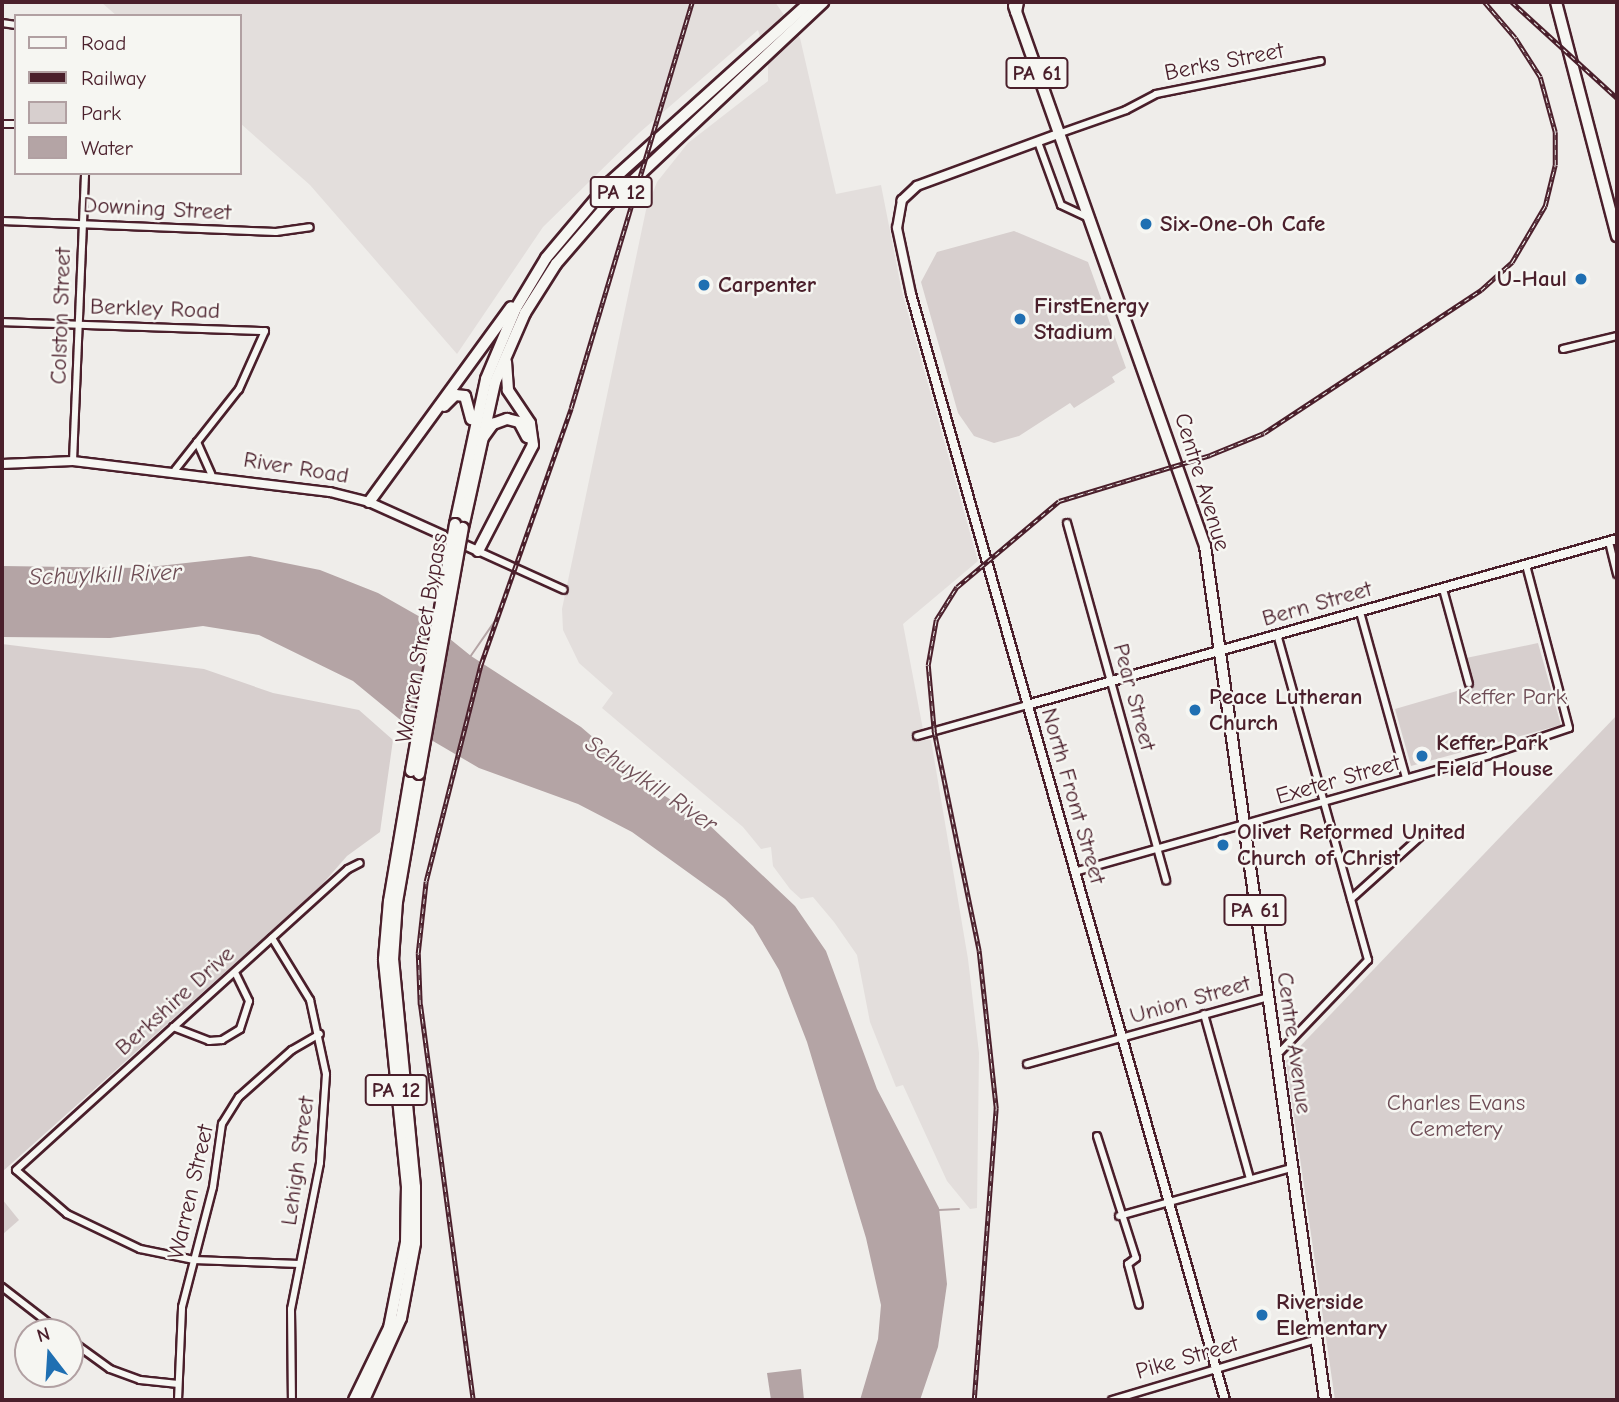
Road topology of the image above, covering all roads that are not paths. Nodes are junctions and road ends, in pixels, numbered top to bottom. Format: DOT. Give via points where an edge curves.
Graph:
graph roads {
  1 [pos="823,2"];
  2 [pos="832,2"];
  3 [pos="1007,2"];
  4 [pos="1556,2"];
  5 [pos="1016,5"];
  6 [pos="806,8"];
  7 [pos="758,55"];
  8 [pos="1321,61"];
  9 [pos="1058,134"];
  10 [pos="1038,142"];
  11 [pos="85,175"];
  12 [pos="1089,219"];
  13 [pos="2,220"];
  14 [pos="83,223"];
  15 [pos="310,227"];
  16 [pos="1617,236"];
  17 [pos="536,274"];
  18 [pos="2,321"];
  19 [pos="78,323"];
  20 [pos="1617,336"];
  21 [pos="510,346"];
  22 [pos="1563,349"];
  23 [pos="471,436"];
  24 [pos="197,442"];
  25 [pos="475,455"];
  26 [pos="73,461"];
  27 [pos="2,464"];
  28 [pos="175,470"];
  29 [pos="211,474"];
  30 [pos="369,502"];
  31 [pos="1067,523"];
  32 [pos="459,526"];
  33 [pos="1613,540"];
  34 [pos="478,551"];
  35 [pos="1525,565"];
  36 [pos="1617,574"];
  37 [pos="1443,589"];
  38 [pos="564,590"];
  39 [pos="1360,612"];
  40 [pos="1277,635"];
  41 [pos="1220,652"];
  42 [pos="1110,682"];
  43 [pos="1469,684"];
  44 [pos="1027,705"];
  45 [pos="917,736"];
  46 [pos="415,772"];
  47 [pos="1406,778"];
  48 [pos="1324,802"];
  49 [pos="1244,825"];
  50 [pos="1422,835"];
  51 [pos="1157,849"];
  52 [pos="360,863"];
  53 [pos="1074,872"];
  54 [pos="1166,881"];
  55 [pos="1351,899"];
  56 [pos="272,938"];
  57 [pos="235,972"];
  58 [pos="1268,997"];
  59 [pos="1204,1014"];
  60 [pos="173,1027"];
  61 [pos="320,1034"];
  62 [pos="1121,1037"];
  63 [pos="1276,1056"];
  64 [pos="1027,1064"];
  65 [pos="1097,1136"];
  66 [pos="1292,1168"];
  67 [pos="1250,1179"];
  68 [pos="1168,1202"];
  69 [pos="1119,1216"];
  70 [pos="194,1260"];
  71 [pos="299,1264"];
  72 [pos="2,1287"];
  73 [pos="1139,1305"];
  74 [pos="42,1318"];
  75 [pos="1316,1339"];
  76 [pos="84,1350"];
  77 [pos="1215,1368"];
  78 [pos="176,1384"];
  79 [pos="178,1400"];
  80 [pos="292,1400"];
  81 [pos="354,1400"];
  82 [pos="364,1400"];
  83 [pos="1112,1400"];
  84 [pos="1225,1400"];
  85 [pos="1325,1400"];
  1 -- 6 [label="highway, Warren Street Bypass / PA 12"];
  2 -- 6 [label="highway"];
  3 -- 5 [label="main road, Centre Avenue / PA 61"];
  4 -- 16 [label="main road"];
  5 -- 9 [label="main road, Centre Avenue / PA 61"];
  6 -- 7 [label="highway, Warren Street Bypass / PA 12"];
  7 -- 17 [label="highway, Warren Street Bypass / PA 12" via="603,189"];
  7 -- 21 [label="highway, Warren Street Bypass / PA 12" via="579,235 535,296"];
  8 -- 9 [label="street, Berks Street" via="1156,94"];
  9 -- 10 [label="street"];
  9 -- 12 [label="main road, Centre Avenue / PA 61"];
  10 -- 12 [label="street" via="1061,205"];
  10 -- 44 [label="street, North Front Street" via="917,186 902,200 897,221 911,294"];
  11 -- 14 [label="street, Colston Street"];
  12 -- 41 [label="main road, Centre Avenue / PA 61" via="1202,533"];
  13 -- 14 [label="street, Downing Street"];
  14 -- 15 [label="street, Downing Street" via="276,232"];
  14 -- 19 [label="street, Colston Street"];
  17 -- 23 [label="highway, Warren Street Bypass / PA 12" via="496,351"];
  17 -- 30 [label="highway"];
  18 -- 19 [label="street, Berkley Road"];
  19 -- 24 [label="street, Berkley Road" via="265,331 239,389"];
  19 -- 26 [label="street, Colston Street"];
  20 -- 22 [label="street"];
  21 -- 25 [label="highway, Warren Street Bypass / PA 12"];
  21 -- 34 [label="highway" via="506,384 530,423 533,445"];
  23 -- 30 [label="highway" via="470,402 455,396"];
  23 -- 32 [label="highway, Warren Street Bypass / PA 12"];
  24 -- 28 [label="street"];
  24 -- 29 [label="street"];
  25 -- 32 [label="highway, Warren Street Bypass / PA 12"];
  25 -- 34 [label="highway" via="485,433 498,421 512,419 525,428 524,455"];
  26 -- 27 [label="street, River Road"];
  26 -- 28 [label="street, River Road"];
  28 -- 29 [label="street, River Road"];
  29 -- 30 [label="street, River Road"];
  30 -- 34 [label="street, River Road"];
  31 -- 42 [label="street, Pear Street"];
  32 -- 46 [label="highway, Warren Street Bypass / PA 12, bridge"];
  33 -- 35 [label="street, Bern Street"];
  33 -- 36 [label="street"];
  34 -- 38 [label="street, River Road"];
  35 -- 37 [label="street, Bern Street"];
  35 -- 47 [label="street, Exeter Street" via="1569,728"];
  37 -- 39 [label="street, Bern Street"];
  37 -- 43 [label="street"];
  39 -- 40 [label="street, Bern Street"];
  39 -- 47 [label="street"];
  40 -- 41 [label="street, Bern Street"];
  40 -- 48 [label="street"];
  41 -- 42 [label="street, Bern Street"];
  41 -- 49 [label="main road, Centre Avenue / PA 61"];
  42 -- 44 [label="street, Bern Street"];
  42 -- 51 [label="street, Pear Street"];
  44 -- 45 [label="street"];
  44 -- 53 [label="street, North Front Street"];
  46 -- 81 [label="highway, Warren Street Bypass / PA 12" via="389,901 384,960 407,1187 406,1242 393,1316"];
  46 -- 82 [label="highway, Warren Street Bypass / PA 12" via="393,960 414,1177 415,1243 401,1318"];
  47 -- 48 [label="street, Exeter Street"];
  48 -- 49 [label="street, Exeter Street"];
  48 -- 55 [label="street"];
  49 -- 51 [label="street, Exeter Street"];
  49 -- 58 [label="main road, Centre Avenue / PA 61"];
  50 -- 55 [label="street"];
  51 -- 53 [label="street, Exeter Street"];
  51 -- 54 [label="street, Pear Street"];
  52 -- 56 [label="street, Berkshire Drive"];
  53 -- 62 [label="street, North Front Street"];
  55 -- 63 [label="street" via="1368,960"];
  56 -- 57 [label="street, Berkshire Drive"];
  56 -- 61 [label="street, Lehigh Street" via="305,987"];
  57 -- 60 [label="street, Berkshire Drive"];
  57 -- 60 [label="street" via="249,1001 240,1029 222,1040 209,1041"];
  58 -- 59 [label="street, Union Street"];
  58 -- 63 [label="main road, Centre Avenue / PA 61"];
  59 -- 62 [label="street, Union Street"];
  59 -- 67 [label="street"];
  60 -- 70 [label="street, Berkshire Drive" via="16,1170 53,1204 92,1229 140,1249"];
  61 -- 70 [label="street, Warren Street" via="292,1049 234,1102 222,1124 213,1187"];
  61 -- 71 [label="street, Lehigh Street" via="326,1074 323,1137"];
  62 -- 64 [label="street, Union Street"];
  62 -- 68 [label="street, North Front Street"];
  63 -- 66 [label="main road, Centre Avenue / PA 61"];
  65 -- 69 [label="street"];
  66 -- 67 [label="street"];
  66 -- 75 [label="main road, Centre Avenue / PA 61"];
  67 -- 68 [label="street"];
  68 -- 69 [label="street"];
  68 -- 77 [label="street, North Front Street"];
  69 -- 73 [label="street" via="1136,1258 1128,1264"];
  70 -- 71 [label="street"];
  70 -- 78 [label="street, Warren Street" via="182,1307"];
  71 -- 80 [label="street, Lehigh Street" via="289,1342"];
  72 -- 74 [label="street"];
  75 -- 77 [label="street, Pike Street"];
  75 -- 85 [label="main road, Centre Avenue / PA 61"];
  76 -- 78 [label="street" via="110,1369 140,1380"];
  77 -- 83 [label="street, Pike Street"];
  77 -- 84 [label="street, North Front Street"];
  78 -- 79 [label="street, Warren Street"];
}
